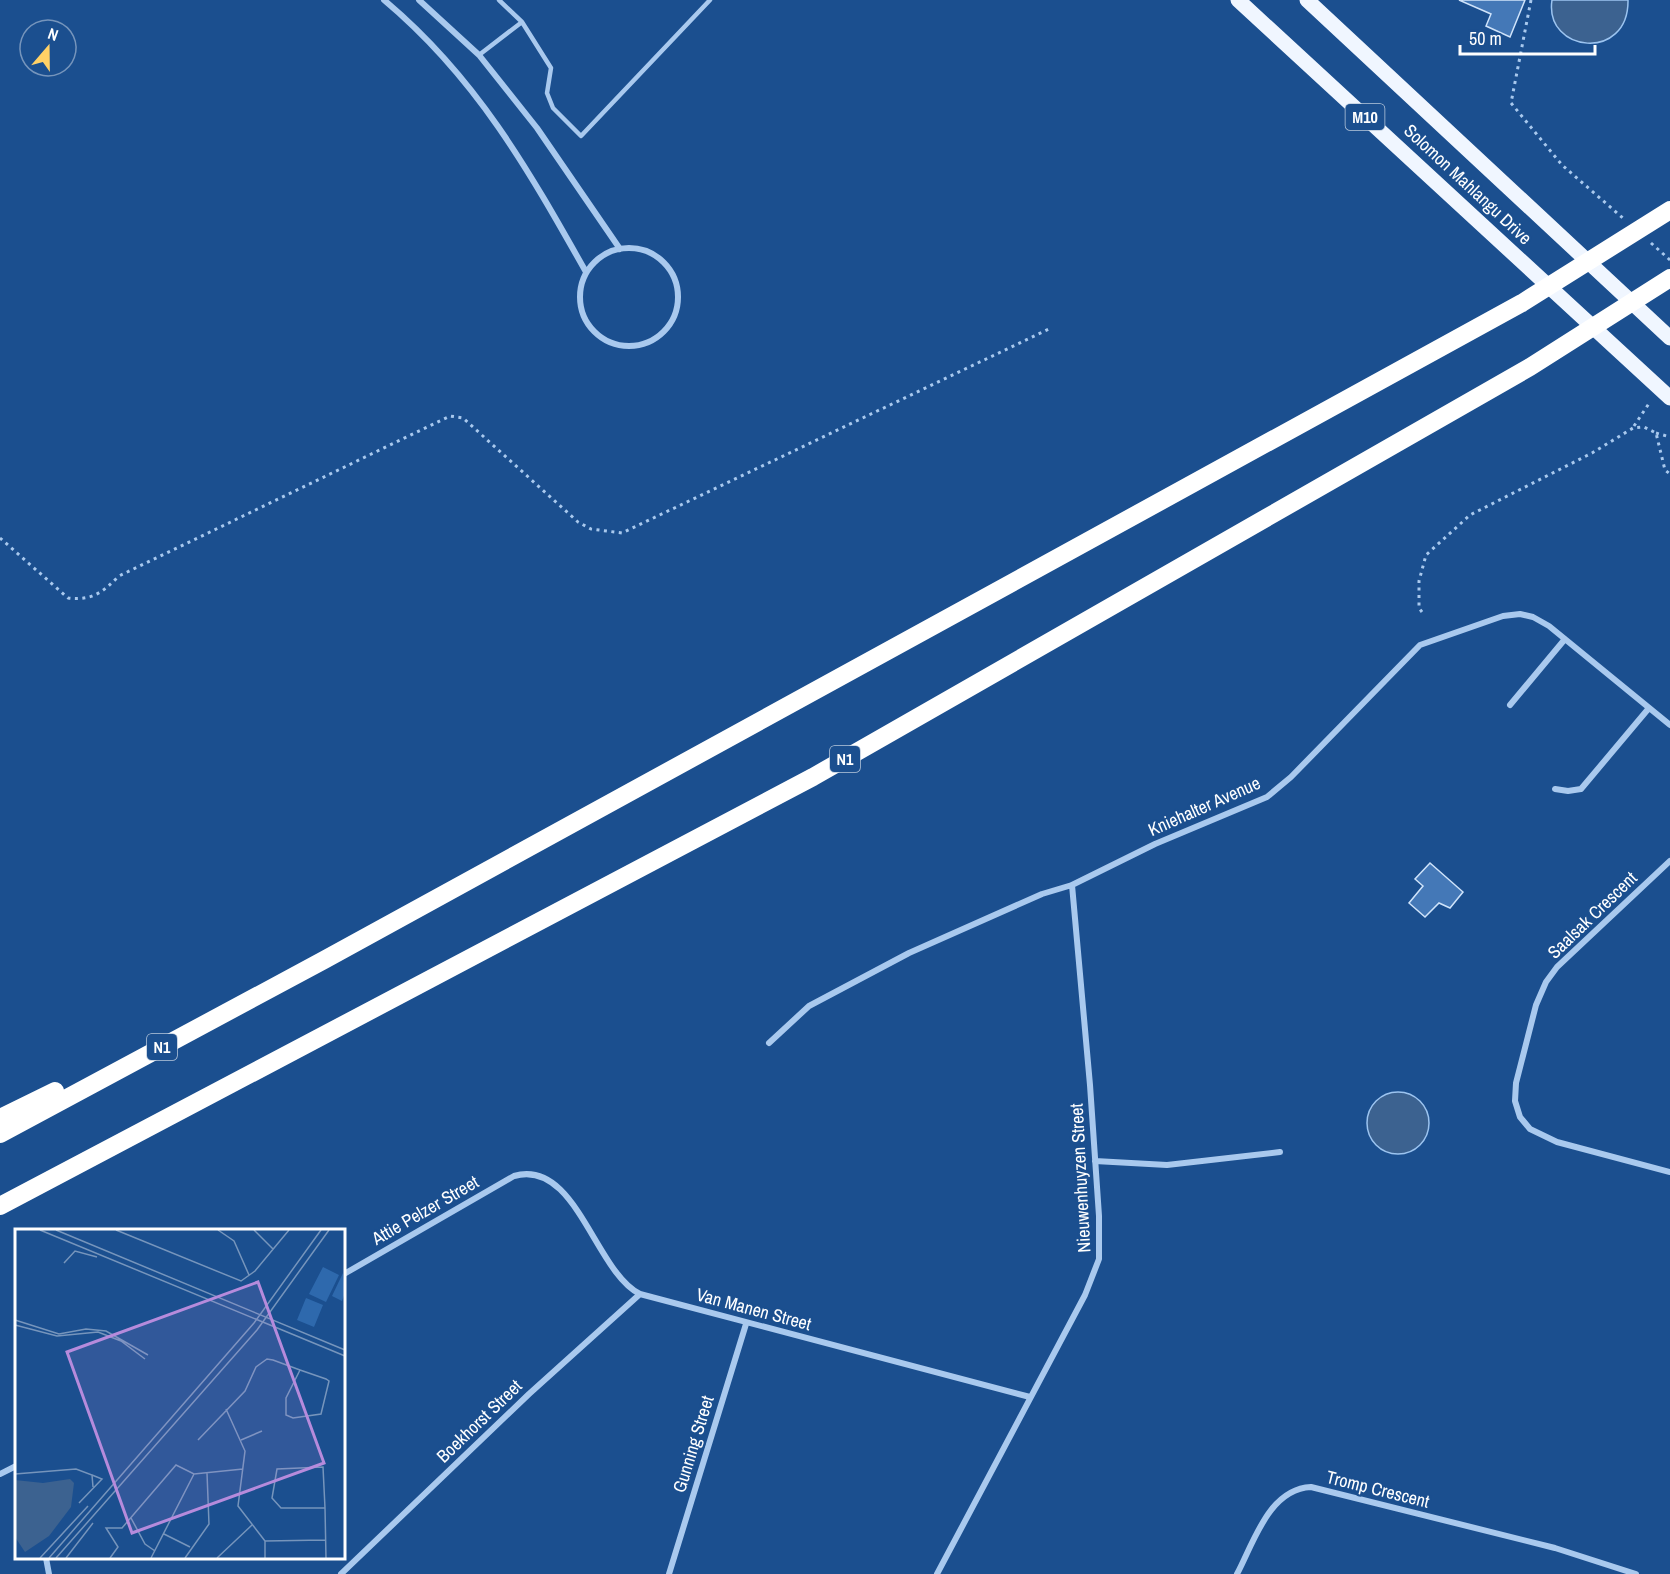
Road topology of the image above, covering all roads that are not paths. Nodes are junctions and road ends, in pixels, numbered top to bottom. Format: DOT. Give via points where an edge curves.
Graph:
graph roads {
  1 [pos="384,0"];
  2 [pos="419,0"];
  3 [pos="499,0"];
  4 [pos="710,0"];
  5 [pos="1238,0"];
  6 [pos="1307,0"];
  7 [pos="522,22"];
  8 [pos="479,55"];
  9 [pos="1670,210"];
  10 [pos="620,249"];
  11 [pos="586,272"];
  12 [pos="1670,278"];
  13 [pos="1670,338"];
  14 [pos="1664,393"];
  15 [pos="1565,639"];
  16 [pos="1510,705"];
  17 [pos="1649,708"];
  18 [pos="1670,725"];
  19 [pos="1555,789"];
  20 [pos="1670,861"];
  21 [pos="1072,885"];
  22 [pos="324,960"];
  23 [pos="769,1043"];
  24 [pos="0,1118"];
  25 [pos="0,1134"];
  26 [pos="1280,1152"];
  27 [pos="1095,1161"];
  28 [pos="1670,1172"];
  29 [pos="523,1174"];
  30 [pos="0,1206"];
  31 [pos="345,1273"];
  32 [pos="640,1294"];
  33 [pos="746,1324"];
  34 [pos="1030,1397"];
  35 [pos="15,1466"];
  36 [pos="0,1474"];
  37 [pos="46,1559"];
  38 [pos="49,1574"];
  39 [pos="341,1574"];
  40 [pos="669,1574"];
  41 [pos="937,1574"];
  42 [pos="1237,1574"];
  43 [pos="1636,1574"];
  1 -- 11 [label="street" via="453,65 494,118"];
  2 -- 8 [label="street"];
  3 -- 7 [label="lane"];
  4 -- 7 [label="lane" via="581,136 554,108 547,93 551,68"];
  5 -- 14 [label="main road, Solomon Mahlangu Drive / M10"];
  6 -- 13 [label="main road, Solomon Mahlangu Drive / M10"];
  7 -- 8 [label="lane"];
  8 -- 10 [label="street" via="537,128"];
  9 -- 22 [label="highway, N1" via="1512,309"];
  10 -- 11 [label="street" via="606,253"];
  10 -- 11 [label="street" via="648,251 661,259 677,282 680,299 676,316 653,341 637,347 620,346 592,330 583,316 580,300"];
  12 -- 30 [label="highway, N1" via="1530,367 813,777"];
  15 -- 16 [label="street"];
  15 -- 17 [label="street, Kniehalter Avenue"];
  15 -- 21 [label="street, Kniehalter Avenue" via="1533,617 1520,614 1473,625 1420,645 1267,797 1155,844"];
  17 -- 18 [label="street, Kniehalter Avenue"];
  17 -- 19 [label="street" via="1581,789"];
  20 -- 28 [label="street, Saalsak Crescent" via="1546,982 1536,1005 1515,1101 1520,1117 1539,1135"];
  21 -- 23 [label="street, Kniehalter Avenue" via="1042,894 909,953 809,1006"];
  21 -- 27 [label="street, Nieuwenhuyzen Street"];
  22 -- 24 [label="highway"];
  22 -- 25 [label="highway, N1"];
  26 -- 27 [label="street" via="1167,1165"];
  27 -- 34 [label="street, Nieuwenhuyzen Street" via="1099,1259 1094,1276"];
  29 -- 31 [label="street, Attie Pelzer Street"];
  29 -- 32 [label="street, Van Manen Street" via="535,1174 562,1189 623,1282"];
  32 -- 33 [label="street, Van Manen Street"];
  32 -- 39 [label="street, Boekhorst Street"];
  33 -- 34 [label="street, Van Manen Street"];
  33 -- 40 [label="street, Gunning Street"];
  34 -- 41 [label="street, Nieuwenhuyzen Street"];
  35 -- 36 [label="street"];
  37 -- 38 [label="street"];
  42 -- 43 [label="street, Tromp Crescent" via="1274,1504 1301,1487 1555,1548"];
}
